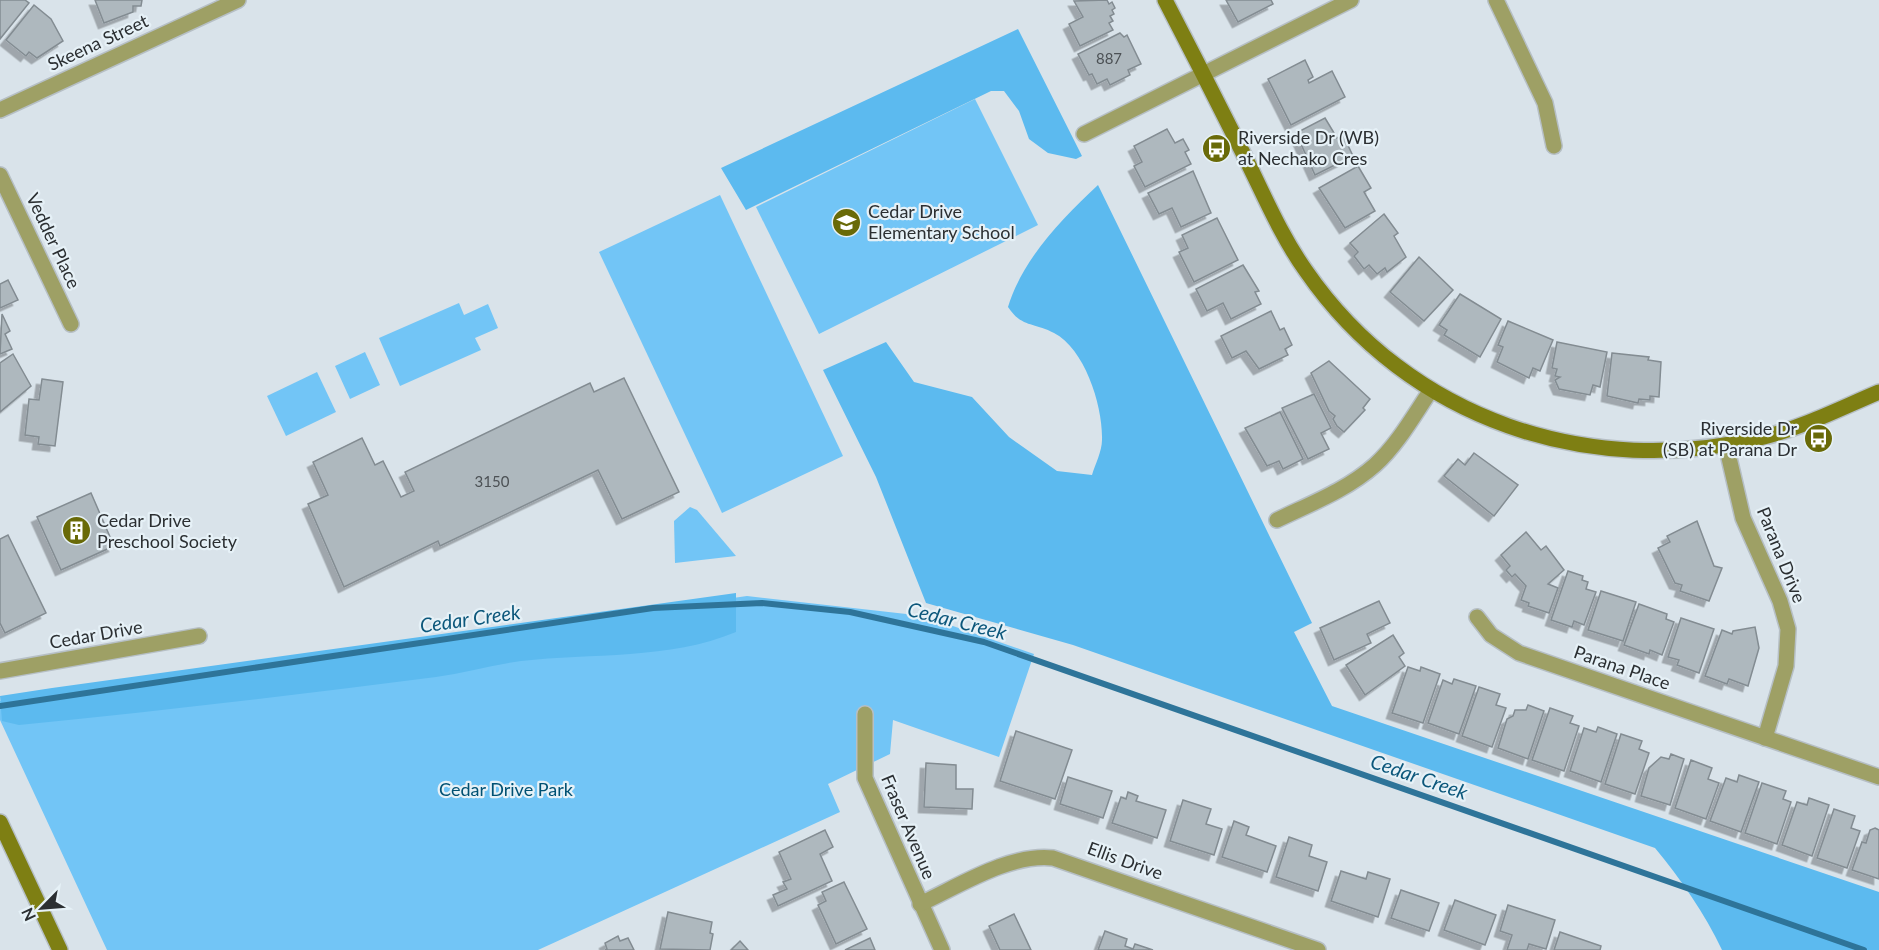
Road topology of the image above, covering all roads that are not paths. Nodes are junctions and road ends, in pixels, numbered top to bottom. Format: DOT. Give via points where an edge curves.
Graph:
graph roads {
  1 [pos="238,0"];
  2 [pos="1165,0"];
  3 [pos="1351,0"];
  4 [pos="1496,0"];
  5 [pos="210,6"];
  6 [pos="1204,74"];
  7 [pos="0,110"];
  8 [pos="1084,134"];
  9 [pos="1554,146"];
  10 [pos="0,175"];
  11 [pos="71,324"];
  12 [pos="1431,390"];
  13 [pos="1879,392"];
  14 [pos="1726,445"];
  15 [pos="1277,520"];
  16 [pos="1477,617"];
  17 [pos="199,636"];
  18 [pos="0,671"];
  19 [pos="865,714"];
  20 [pos="1765,738"];
  21 [pos="1879,777"];
  22 [pos="0,822"];
  23 [pos="920,904"];
  24 [pos="1285,944"];
  25 [pos="60,950"];
  26 [pos="942,950"];
  27 [pos="1318,950"];
  1 -- 5 [label="street, Skeena Street"];
  2 -- 6 [label="street"];
  3 -- 6 [label="street"];
  4 -- 9 [label="street" via="1545,103"];
  5 -- 7 [label="street, Skeena Street"];
  6 -- 8 [label="street"];
  6 -- 12 [label="street" via="1306,272 1365,339"];
  10 -- 11 [label="street, Vedder Place"];
  12 -- 14 [label="street" via="1485,418 1578,446 1659,452"];
  12 -- 15 [label="street" via="1373,466 1347,485"];
  13 -- 14 [label="street" via="1792,428"];
  14 -- 20 [label="street, Parana Drive" via="1743,518 1788,629 1786,666"];
  16 -- 20 [label="street, Parana Place" via="1491,635 1519,653"];
  17 -- 18 [label="street, Cedar Drive"];
  19 -- 23 [label="street, Fraser Avenue" via="865,778"];
  20 -- 21 [label="street"];
  22 -- 25 [label="street"];
  23 -- 24 [label="street, Ellis Drive" via="1012,862 1040,857 1067,861"];
  23 -- 26 [label="street, Fraser Avenue"];
  24 -- 27 [label="street, Ellis Drive"];
}
